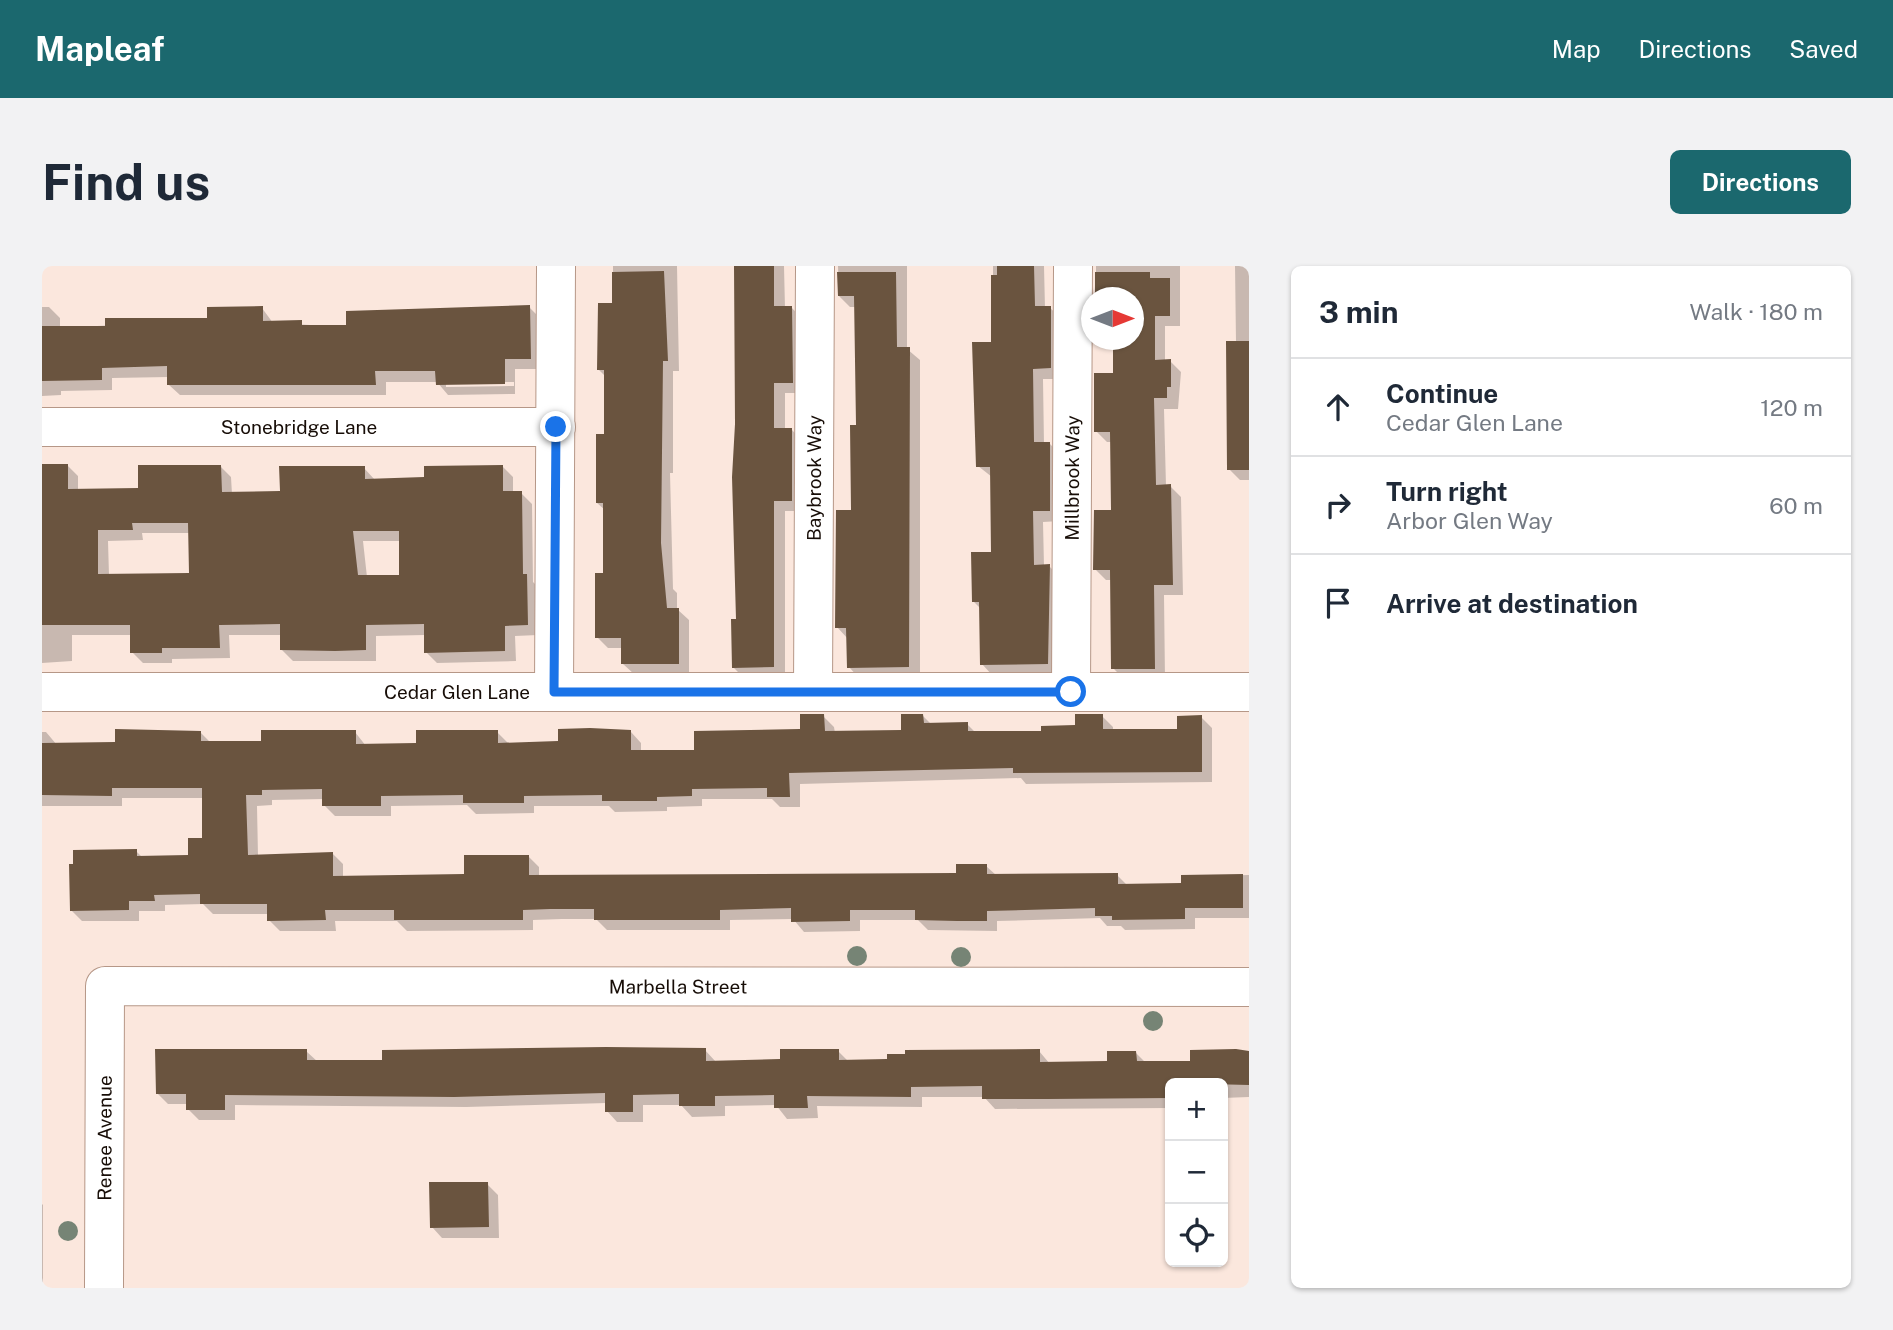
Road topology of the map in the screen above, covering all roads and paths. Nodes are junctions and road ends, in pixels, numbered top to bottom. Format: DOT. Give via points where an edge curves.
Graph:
graph roads {
  1 [pos="556,266"];
  2 [pos="815,266"];
  3 [pos="1073,266"];
  4 [pos="42,427"];
  5 [pos="556,427"];
  6 [pos="42,692"];
  7 [pos="554,692"];
  8 [pos="813,692"];
  9 [pos="1071,692"];
  10 [pos="1249,692"];
  11 [pos="105,986"];
  12 [pos="1249,987"];
  13 [pos="104,1288"];
  1 -- 5 [label="street"];
  2 -- 8 [label="street, Baybrook Way"];
  3 -- 9 [label="street, Millbrook Way"];
  4 -- 5 [label="street, Stonebridge Lane"];
  5 -- 7 [label="street"];
  6 -- 7 [label="street, Cedar Glen Lane"];
  7 -- 8 [label="street, Cedar Glen Lane"];
  8 -- 9 [label="street, Cedar Glen Lane"];
  9 -- 10 [label="street, Cedar Glen Lane"];
  11 -- 12 [label="street, Marbella Street"];
  11 -- 13 [label="street, Renee Avenue"];
}
